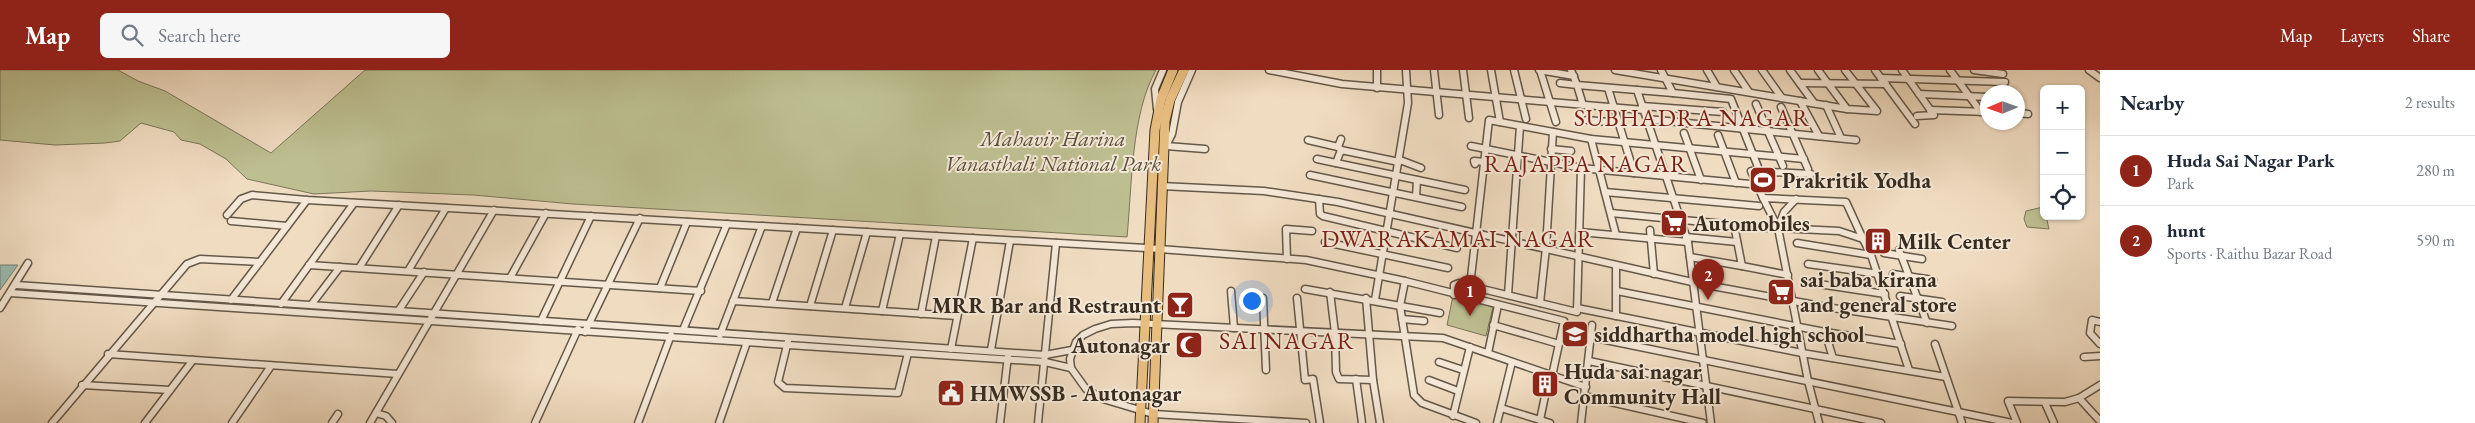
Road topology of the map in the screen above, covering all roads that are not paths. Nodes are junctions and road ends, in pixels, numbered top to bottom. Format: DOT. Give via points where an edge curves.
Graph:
graph roads {
  1 [pos="1163,70"];
  2 [pos="1173,70"];
  3 [pos="1184,70"];
  4 [pos="1192,70"];
  5 [pos="1269,70"];
  6 [pos="1377,70"];
  7 [pos="1406,70"];
  8 [pos="1434,70"];
  9 [pos="1463,70"];
  10 [pos="1491,70"];
  11 [pos="1514,70"];
  12 [pos="1540,70"];
  13 [pos="1571,70"];
  14 [pos="1615,70"];
  15 [pos="1661,70"];
  16 [pos="1707,70"];
  17 [pos="1734,70"];
  18 [pos="1762,70"];
  19 [pos="1790,70"];
  20 [pos="1818,70"];
  21 [pos="1845,70"];
  22 [pos="1875,70"];
  23 [pos="1902,70"];
  24 [pos="1950,70"];
  25 [pos="1974,70"];
  26 [pos="2089,70"];
  27 [pos="1628,71"];
  28 [pos="2003,74"];
  29 [pos="1574,76"];
  30 [pos="1665,77"];
  31 [pos="1881,78"];
  32 [pos="1908,78"];
  33 [pos="2100,78"];
  34 [pos="1958,80"];
  35 [pos="2005,82"];
  36 [pos="1560,83"];
  37 [pos="1800,83"];
  38 [pos="1828,83"];
  39 [pos="1856,84"];
  40 [pos="1886,84"];
  41 [pos="1577,85"];
  42 [pos="1717,87"];
  43 [pos="1377,88"];
  44 [pos="1608,88"];
  45 [pos="1637,90"];
  46 [pos="1409,91"];
  47 [pos="1749,92"];
  48 [pos="1437,93"];
  49 [pos="1672,93"];
  50 [pos="1919,94"];
  51 [pos="1467,96"];
  52 [pos="1970,96"];
  53 [pos="1980,97"];
  54 [pos="1782,98"];
  55 [pos="1496,99"];
  56 [pos="1523,101"];
  57 [pos="1800,101"];
  58 [pos="1550,103"];
  59 [pos="1814,103"];
  60 [pos="1756,104"];
  61 [pos="1582,105"];
  62 [pos="1826,105"];
  63 [pos="1781,107"];
  64 [pos="1980,107"];
  65 [pos="1614,108"];
  66 [pos="1643,108"];
  67 [pos="1157,109"];
  68 [pos="1847,109"];
  69 [pos="1930,110"];
  70 [pos="1723,112"];
  71 [pos="1980,112"];
  72 [pos="2025,114"];
  73 [pos="2028,114"];
  74 [pos="1439,115"];
  75 [pos="1917,116"];
  76 [pos="1469,118"];
  77 [pos="1526,119"];
  78 [pos="1647,119"];
  79 [pos="1587,120"];
  80 [pos="1500,122"];
  81 [pos="1556,122"];
  82 [pos="1619,123"];
  83 [pos="1915,124"];
  84 [pos="1520,126"];
  85 [pos="1742,128"];
  86 [pos="1768,131"];
  87 [pos="1552,132"];
  88 [pos="1684,132"];
  89 [pos="1793,133"];
  90 [pos="1718,135"];
  91 [pos="1819,136"];
  92 [pos="1841,138"];
  93 [pos="1341,139"];
  94 [pos="1591,139"];
  95 [pos="1308,140"];
  96 [pos="1856,140"];
  97 [pos="1624,142"];
  98 [pos="1656,144"];
  99 [pos="1165,146"];
  100 [pos="1471,146"];
  101 [pos="1689,148"];
  102 [pos="1205,149"];
  103 [pos="1340,149"];
  104 [pos="1487,149"];
  105 [pos="1551,149"];
  106 [pos="1571,151"];
  107 [pos="1724,151"];
  108 [pos="1752,154"];
  109 [pos="1518,155"];
  110 [pos="1368,156"];
  111 [pos="1779,156"];
  112 [pos="1804,159"];
  113 [pos="1317,160"];
  114 [pos="1399,161"];
  115 [pos="1485,162"];
  116 [pos="1549,162"];
  117 [pos="1336,163"];
  118 [pos="1475,164"];
  119 [pos="1783,166"];
  120 [pos="1758,167"];
  121 [pos="1421,168"];
  122 [pos="1581,168"];
  123 [pos="1364,169"];
  124 [pos="1599,170"];
  125 [pos="1634,173"];
  126 [pos="1310,175"];
  127 [pos="1396,176"];
  128 [pos="1666,176"];
  129 [pos="1417,180"];
  130 [pos="1701,180"];
  131 [pos="1736,183"];
  132 [pos="1750,184"];
  133 [pos="1161,186"];
  134 [pos="1465,190"];
  135 [pos="1394,192"];
  136 [pos="1605,192"];
  137 [pos="1416,197"];
  138 [pos="1762,198"];
  139 [pos="1319,199"];
  140 [pos="1675,199"];
  141 [pos="1796,199"];
  142 [pos="307,200"];
  143 [pos="354,203"];
  144 [pos="399,205"];
  145 [pos="1759,206"];
  146 [pos="1462,207"];
  147 [pos="446,208"];
  148 [pos="494,210"];
  149 [pos="546,213"];
  150 [pos="1390,213"];
  151 [pos="1611,213"];
  152 [pos="227,215"];
  153 [pos="591,216"];
  154 [pos="640,218"];
  155 [pos="1682,220"];
  156 [pos="231,222"];
  157 [pos="687,222"];
  158 [pos="728,224"];
  159 [pos="1734,225"];
  160 [pos="288,226"];
  161 [pos="762,226"];
  162 [pos="797,228"];
  163 [pos="1766,228"];
  164 [pos="1778,228"];
  165 [pos="833,230"];
  166 [pos="1650,230"];
  167 [pos="1312,231"];
  168 [pos="1387,231"];
  169 [pos="867,232"];
  170 [pos="1477,232"];
  171 [pos="1580,232"];
  172 [pos="900,234"];
  173 [pos="1616,235"];
  174 [pos="936,236"];
  175 [pos="973,238"];
  176 [pos="1652,238"];
  177 [pos="1687,239"];
  178 [pos="1864,239"];
  179 [pos="1510,240"];
  180 [pos="1010,241"];
  181 [pos="1325,242"];
  182 [pos="1737,242"];
  183 [pos="1056,243"];
  184 [pos="1797,244"];
  185 [pos="1146,248"];
  186 [pos="1457,248"];
  187 [pos="1546,248"];
  188 [pos="1159,250"];
  189 [pos="1901,252"];
  190 [pos="1884,253"];
  191 [pos="1383,254"];
  192 [pos="1872,255"];
  193 [pos="1580,257"];
  194 [pos="1690,257"];
  195 [pos="1287,259"];
  196 [pos="1922,259"];
  197 [pos="260,262"];
  198 [pos="28,263"];
  199 [pos="1808,264"];
  200 [pos="309,265"];
  201 [pos="1616,266"];
  202 [pos="1742,266"];
  203 [pos="340,267"];
  204 [pos="358,268"];
  205 [pos="1448,268"];
  206 [pos="408,271"];
  207 [pos="424,272"];
  208 [pos="1654,274"];
  209 [pos="1878,274"];
  210 [pos="1892,274"];
  211 [pos="457,275"];
  212 [pos="1379,275"];
  213 [pos="1788,275"];
  214 [pos="1909,276"];
  215 [pos="510,278"];
  216 [pos="1933,280"];
  217 [pos="559,281"];
  218 [pos="1405,281"];
  219 [pos="1694,282"];
  220 [pos="1812,283"];
  221 [pos="16,285"];
  222 [pos="608,285"];
  223 [pos="1470,286"];
  224 [pos="660,288"];
  225 [pos="1305,290"];
  226 [pos="701,291"];
  227 [pos="1231,291"];
  228 [pos="1617,291"];
  229 [pos="1330,292"];
  230 [pos="10,293"];
  231 [pos="1454,294"];
  232 [pos="1885,294"];
  233 [pos="160,295"];
  234 [pos="1508,295"];
  235 [pos="1900,296"];
  236 [pos="1263,298"];
  237 [pos="1296,298"];
  238 [pos="1366,298"];
  239 [pos="1917,298"];
  240 [pos="231,300"];
  241 [pos="1375,300"];
  242 [pos="1526,300"];
  243 [pos="1792,300"];
  244 [pos="733,301"];
  245 [pos="153,302"];
  246 [pos="282,302"];
  247 [pos="1942,302"];
  248 [pos="772,303"];
  249 [pos="1540,303"];
  250 [pos="312,305"];
  251 [pos="810,306"];
  252 [pos="1400,306"];
  253 [pos="1498,306"];
  254 [pos="1698,306"];
  255 [pos="0,308"];
  256 [pos="845,308"];
  257 [pos="1577,308"];
  258 [pos="399,310"];
  259 [pos="276,311"];
  260 [pos="882,311"];
  261 [pos="1526,312"];
  262 [pos="435,313"];
  263 [pos="1440,313"];
  264 [pos="921,314"];
  265 [pos="957,316"];
  266 [pos="1616,316"];
  267 [pos="1893,318"];
  268 [pos="1402,320"];
  269 [pos="541,321"];
  270 [pos="1424,321"];
  271 [pos="430,322"];
  272 [pos="2100,322"];
  273 [pos="581,323"];
  274 [pos="589,323"];
  275 [pos="1927,323"];
  276 [pos="1143,325"];
  277 [pos="1493,325"];
  278 [pos="1592,325"];
  279 [pos="1156,326"];
  280 [pos="1952,326"];
  281 [pos="1798,327"];
  282 [pos="1234,328"];
  283 [pos="673,329"];
  284 [pos="1264,329"];
  285 [pos="683,330"];
  286 [pos="1300,331"];
  287 [pos="577,332"];
  288 [pos="585,332"];
  289 [pos="722,332"];
  290 [pos="1825,332"];
  291 [pos="1335,333"];
  292 [pos="1701,333"];
  293 [pos="1368,335"];
  294 [pos="789,336"];
  295 [pos="1406,336"];
  296 [pos="1591,337"];
  297 [pos="671,338"];
  298 [pos="718,341"];
  299 [pos="747,342"];
  300 [pos="1559,344"];
  301 [pos="1901,344"];
  302 [pos="1935,344"];
  303 [pos="2100,344"];
  304 [pos="787,345"];
  305 [pos="951,347"];
  306 [pos="1470,347"];
  307 [pos="991,350"];
  308 [pos="1072,350"];
  309 [pos="908,353"];
  310 [pos="1488,353"];
  311 [pos="1802,353"];
  312 [pos="108,354"];
  313 [pos="950,355"];
  314 [pos="1008,356"];
  315 [pos="2100,356"];
  316 [pos="2084,357"];
  317 [pos="1045,358"];
  318 [pos="1833,358"];
  319 [pos="193,360"];
  320 [pos="1704,360"];
  321 [pos="1589,361"];
  322 [pos="1439,362"];
  323 [pos="1512,362"];
  324 [pos="271,366"];
  325 [pos="1071,368"];
  326 [pos="1266,370"];
  327 [pos="1463,370"];
  328 [pos="1909,370"];
  329 [pos="398,374"];
  330 [pos="1552,376"];
  331 [pos="1946,377"];
  332 [pos="1356,379"];
  333 [pos="1373,380"];
  334 [pos="1429,380"];
  335 [pos="1808,381"];
  336 [pos="82,385"];
  337 [pos="2100,385"];
  338 [pos="1586,387"];
  339 [pos="1706,387"];
  340 [pos="170,390"];
  341 [pos="1458,391"];
  342 [pos="1545,396"];
  343 [pos="1584,396"];
  344 [pos="2079,398"];
  345 [pos="2045,403"];
  346 [pos="1501,408"];
  347 [pos="1816,410"];
  348 [pos="1141,412"];
  349 [pos="1958,412"];
  350 [pos="376,413"];
  351 [pos="338,414"];
  352 [pos="1453,416"];
  353 [pos="1153,419"];
  354 [pos="1537,420"];
  355 [pos="2100,421"];
  356 [pos="52,423"];
  357 [pos="145,423"];
  358 [pos="232,423"];
  359 [pos="332,423"];
  360 [pos="370,423"];
  361 [pos="392,423"];
  362 [pos="535,423"];
  363 [pos="638,423"];
  364 [pos="719,423"];
  365 [pos="1000,423"];
  366 [pos="1038,423"];
  367 [pos="1140,423"];
  368 [pos="1306,423"];
  369 [pos="1320,423"];
  370 [pos="1362,423"];
  371 [pos="1380,423"];
  372 [pos="1476,423"];
  373 [pos="1497,423"];
  374 [pos="1550,423"];
  375 [pos="1581,423"];
  376 [pos="1703,423"];
  377 [pos="1711,423"];
  378 [pos="1818,423"];
  379 [pos="1881,423"];
  380 [pos="1962,423"];
  381 [pos="2012,423"];
  382 [pos="2017,423"];
  383 [pos="2054,423"];
  1 -- 67 [label="street" via="1153,100"];
  2 -- 67 [label="highway"];
  3 -- 99 [label="highway" via="1170,100 1165,121"];
  4 -- 99 [label="street" via="1178,102 1172,134"];
  5 -- 43 [label="street"];
  6 -- 43 [label="street"];
  7 -- 46 [label="street"];
  8 -- 48 [label="street"];
  9 -- 51 [label="street"];
  10 -- 55 [label="street"];
  11 -- 56 [label="street"];
  12 -- 29 [label="street"];
  12 -- 58 [label="street"];
  13 -- 29 [label="street"];
  14 -- 27 [label="street"];
  15 -- 30 [label="street"];
  16 -- 42 [label="street"];
  17 -- 47 [label="street"];
  18 -- 54 [label="street"];
  19 -- 37 [label="street"];
  20 -- 38 [label="street"];
  21 -- 39 [label="street"];
  22 -- 31 [label="street"];
  23 -- 32 [label="street"];
  24 -- 34 [label="street"];
  25 -- 28 [label="street"];
  26 -- 33 [label="street"];
  27 -- 30 [label="street"];
  29 -- 41 [label="street"];
  30 -- 42 [label="street"];
  30 -- 49 [label="street"];
  31 -- 32 [label="street"];
  31 -- 40 [label="street"];
  32 -- 34 [label="street"];
  32 -- 50 [label="street"];
  34 -- 35 [label="street"];
  34 -- 52 [label="street"];
  36 -- 41 [label="street"];
  37 -- 38 [label="street"];
  37 -- 59 [label="street"];
  38 -- 39 [label="street"];
  38 -- 68 [label="street"];
  39 -- 40 [label="street"];
  39 -- 68 [label="street" via="1877,111"];
  40 -- 83 [label="street"];
  41 -- 44 [label="street"];
  41 -- 61 [label="street"];
  42 -- 47 [label="street"];
  43 -- 46 [label="street"];
  44 -- 45 [label="street"];
  44 -- 65 [label="street"];
  45 -- 49 [label="street"];
  45 -- 66 [label="street"];
  46 -- 48 [label="street"];
  46 -- 114 [label="street"];
  47 -- 54 [label="street"];
  48 -- 51 [label="street"];
  48 -- 74 [label="street"];
  49 -- 85 [label="street" via="1731,99"];
  50 -- 52 [label="street"];
  50 -- 69 [label="street"];
  51 -- 55 [label="street"];
  51 -- 76 [label="street"];
  52 -- 53 [label="street"];
  52 -- 64 [label="street"];
  54 -- 57 [label="street"];
  55 -- 56 [label="street"];
  55 -- 80 [label="street"];
  56 -- 58 [label="street"];
  56 -- 77 [label="street"];
  57 -- 59 [label="street"];
  57 -- 91 [label="street"];
  58 -- 61 [label="street"];
  58 -- 81 [label="street"];
  59 -- 62 [label="street"];
  60 -- 86 [label="street"];
  61 -- 65 [label="street"];
  62 -- 68 [label="street"];
  62 -- 92 [label="street"];
  63 -- 89 [label="street"];
  65 -- 66 [label="street"];
  65 -- 82 [label="street"];
  66 -- 70 [label="street"];
  66 -- 78 [label="street"];
  67 -- 185 [label="highway"];
  69 -- 71 [label="street"];
  69 -- 75 [label="street" via="1933,115"];
  72 -- 73 [label="street"];
  78 -- 85 [label="street"];
  78 -- 98 [label="street"];
  79 -- 82 [label="street"];
  80 -- 84 [label="street"];
  80 -- 104 [label="street" via="1489,120"];
  82 -- 97 [label="street"];
  84 -- 87 [label="street"];
  84 -- 109 [label="street"];
  85 -- 86 [label="street"];
  85 -- 108 [label="street"];
  86 -- 89 [label="street"];
  86 -- 111 [label="street"];
  87 -- 94 [label="street"];
  87 -- 105 [label="street"];
  88 -- 101 [label="street"];
  89 -- 91 [label="street"];
  89 -- 112 [label="street"];
  90 -- 107 [label="street"];
  91 -- 92 [label="street"];
  92 -- 96 [label="street"];
  93 -- 103 [label="street"];
  94 -- 97 [label="street"];
  94 -- 124 [label="street"];
  95 -- 103 [label="street"];
  97 -- 98 [label="street"];
  97 -- 125 [label="street"];
  98 -- 101 [label="street"];
  98 -- 128 [label="street"];
  99 -- 102 [label="street" via="1180,150"];
  99 -- 133 [label="highway"];
  100 -- 104 [label="street"];
  101 -- 107 [label="street"];
  101 -- 130 [label="street"];
  103 -- 110 [label="street"];
  103 -- 117 [label="street"];
  104 -- 109 [label="street"];
  104 -- 115 [label="street"];
  105 -- 106 [label="street"];
  105 -- 116 [label="street"];
  107 -- 108 [label="street"];
  107 -- 131 [label="street"];
  108 -- 111 [label="street"];
  108 -- 120 [label="street"];
  109 -- 116 [label="street"];
  109 -- 179 [label="street"];
  110 -- 114 [label="street"];
  110 -- 123 [label="street"];
  111 -- 112 [label="street"];
  111 -- 119 [label="street"];
  112 -- 138 [label="street" via="1810,171 1751,171"];
  113 -- 117 [label="street"];
  114 -- 121 [label="street"];
  114 -- 127 [label="street"];
  115 -- 118 [label="street" via="1474,161"];
  115 -- 170 [label="street"];
  116 -- 122 [label="street"];
  116 -- 187 [label="street"];
  117 -- 123 [label="street"];
  122 -- 124 [label="street"];
  122 -- 171 [label="street"];
  123 -- 127 [label="street"];
  124 -- 125 [label="street"];
  124 -- 136 [label="street"];
  125 -- 128 [label="street"];
  126 -- 135 [label="street"];
  127 -- 129 [label="street"];
  127 -- 135 [label="street"];
  128 -- 130 [label="street"];
  128 -- 140 [label="street"];
  129 -- 134 [label="street"];
  129 -- 137 [label="street"];
  130 -- 131 [label="street"];
  131 -- 132 [label="street"];
  133 -- 139 [label="street"];
  133 -- 188 [label="highway"];
  135 -- 137 [label="street"];
  135 -- 150 [label="street"];
  136 -- 140 [label="street"];
  136 -- 151 [label="street"];
  137 -- 146 [label="street"];
  138 -- 141 [label="street"];
  138 -- 164 [label="street"];
  139 -- 150 [label="street"];
  139 -- 168 [label="street" via="1322,216"];
  140 -- 145 [label="street"];
  140 -- 155 [label="street"];
  141 -- 164 [label="street" via="1784,212"];
  141 -- 178 [label="street" via="1846,202"];
  142 -- 143 [label="street"];
  142 -- 152 [label="street" via="252,195 241,199"];
  142 -- 160 [label="street"];
  143 -- 144 [label="street"];
  143 -- 200 [label="street"];
  144 -- 147 [label="street"];
  144 -- 204 [label="street"];
  147 -- 148 [label="street"];
  147 -- 206 [label="street"];
  148 -- 149 [label="street"];
  148 -- 211 [label="street"];
  149 -- 153 [label="street"];
  149 -- 215 [label="street"];
  150 -- 168 [label="street"];
  150 -- 170 [label="street"];
  151 -- 155 [label="street"];
  151 -- 173 [label="street"];
  153 -- 154 [label="street"];
  153 -- 217 [label="street"];
  154 -- 157 [label="street"];
  154 -- 222 [label="street"];
  155 -- 159 [label="street"];
  155 -- 177 [label="street"];
  156 -- 160 [label="street"];
  157 -- 158 [label="street"];
  157 -- 224 [label="street"];
  158 -- 161 [label="street"];
  158 -- 226 [label="street"];
  159 -- 163 [label="street"];
  159 -- 182 [label="street"];
  160 -- 197 [label="street"];
  161 -- 162 [label="street"];
  161 -- 244 [label="street"];
  162 -- 165 [label="street"];
  162 -- 248 [label="street"];
  164 -- 178 [label="street" via="1839,231"];
  164 -- 213 [label="street"];
  165 -- 169 [label="street"];
  165 -- 251 [label="street"];
  166 -- 176 [label="street"];
  167 -- 195 [label="street" via="1286,229"];
  168 -- 186 [label="street"];
  168 -- 191 [label="street"];
  169 -- 172 [label="street"];
  169 -- 256 [label="street"];
  170 -- 179 [label="street"];
  170 -- 223 [label="street"];
  171 -- 173 [label="street"];
  171 -- 193 [label="street"];
  172 -- 174 [label="street"];
  172 -- 260 [label="street"];
  173 -- 176 [label="street"];
  174 -- 175 [label="street"];
  174 -- 264 [label="street"];
  175 -- 180 [label="street"];
  175 -- 265 [label="street"];
  176 -- 177 [label="street"];
  176 -- 208 [label="street"];
  177 -- 182 [label="street"];
  177 -- 194 [label="street"];
  178 -- 192 [label="street"];
  179 -- 187 [label="street"];
  179 -- 234 [label="street"];
  180 -- 183 [label="street"];
  180 -- 307 [label="street"];
  181 -- 191 [label="street"];
  182 -- 202 [label="street"];
  183 -- 185 [label="street"];
  183 -- 317 [label="street"];
  184 -- 192 [label="street"];
  185 -- 188 [label="street"];
  185 -- 276 [label="highway"];
  187 -- 193 [label="street"];
  187 -- 249 [label="street"];
  188 -- 195 [label="street"];
  188 -- 279 [label="highway"];
  189 -- 190 [label="street"];
  189 -- 196 [label="street"];
  189 -- 214 [label="street"];
  191 -- 205 [label="street"];
  191 -- 212 [label="street"];
  192 -- 209 [label="street"];
  193 -- 201 [label="street"];
  193 -- 257 [label="street"];
  194 -- 202 [label="street"];
  194 -- 219 [label="street"];
  195 -- 212 [label="street" via="1328,263"];
  197 -- 233 [label="street" via="191,261"];
  197 -- 240 [label="street"];
  198 -- 221 [label="street"];
  199 -- 209 [label="street"];
  200 -- 203 [label="street"];
  200 -- 246 [label="street"];
  201 -- 208 [label="street"];
  201 -- 228 [label="street"];
  202 -- 213 [label="street"];
  203 -- 204 [label="street"];
  203 -- 250 [label="street"];
  204 -- 206 [label="street"];
  206 -- 207 [label="street"];
  207 -- 211 [label="street"];
  207 -- 258 [label="street"];
  208 -- 219 [label="street"];
  209 -- 232 [label="street"];
  210 -- 214 [label="street"];
  211 -- 215 [label="street"];
  211 -- 262 [label="street"];
  212 -- 218 [label="street"];
  212 -- 241 [label="street"];
  213 -- 243 [label="street"];
  214 -- 216 [label="street"];
  214 -- 239 [label="street"];
  215 -- 217 [label="street"];
  217 -- 222 [label="street"];
  217 -- 269 [label="street"];
  218 -- 231 [label="street"];
  218 -- 252 [label="street"];
  219 -- 243 [label="street"];
  219 -- 254 [label="street"];
  220 -- 232 [label="street"];
  221 -- 230 [label="street"];
  221 -- 233 [label="street"];
  222 -- 224 [label="street"];
  222 -- 274 [label="street"];
  223 -- 231 [label="street" via="1454,285"];
  223 -- 234 [label="street"];
  224 -- 226 [label="street"];
  225 -- 229 [label="street"];
  226 -- 285 [label="street"];
  227 -- 282 [label="street"];
  228 -- 254 [label="street"];
  228 -- 266 [label="street"];
  229 -- 238 [label="street"];
  229 -- 291 [label="street"];
  230 -- 245 [label="street"];
  230 -- 255 [label="street"];
  231 -- 253 [label="street"];
  232 -- 267 [label="street"];
  233 -- 240 [label="street"];
  233 -- 245 [label="street"];
  234 -- 242 [label="street"];
  235 -- 239 [label="street"];
  236 -- 284 [label="street"];
  237 -- 286 [label="street"];
  238 -- 241 [label="street"];
  238 -- 293 [label="street"];
  239 -- 247 [label="street"];
  239 -- 275 [label="street"];
  240 -- 246 [label="street"];
  241 -- 252 [label="street"];
  242 -- 249 [label="street"];
  242 -- 261 [label="street"];
  243 -- 267 [label="street"];
  243 -- 281 [label="street"];
  244 -- 248 [label="street"];
  244 -- 289 [label="street"];
  245 -- 259 [label="street"];
  245 -- 312 [label="street"];
  246 -- 250 [label="street"];
  246 -- 259 [label="street"];
  248 -- 251 [label="street"];
  249 -- 257 [label="street" via="1577,312"];
  250 -- 258 [label="street"];
  251 -- 256 [label="street"];
  252 -- 263 [label="street"];
  252 -- 268 [label="street"];
  253 -- 261 [label="street"];
  253 -- 277 [label="street"];
  254 -- 281 [label="street"];
  254 -- 292 [label="street"];
  256 -- 260 [label="street"];
  257 -- 266 [label="street"];
  258 -- 262 [label="street"];
  259 -- 271 [label="street"];
  260 -- 264 [label="street"];
  261 -- 300 [label="street" via="1564,321"];
  262 -- 269 [label="street"];
  262 -- 271 [label="street"];
  264 -- 265 [label="street"];
  265 -- 305 [label="street"];
  266 -- 292 [label="street"];
  267 -- 275 [label="street"];
  267 -- 301 [label="street"];
  268 -- 270 [label="street"];
  268 -- 295 [label="street"];
  269 -- 273 [label="street"];
  271 -- 287 [label="street"];
  271 -- 329 [label="street"];
  272 -- 303 [label="street" via="2092,320 2090,333"];
  273 -- 274 [label="street"];
  273 -- 287 [label="street"];
  274 -- 283 [label="street"];
  274 -- 288 [label="street"];
  275 -- 280 [label="street"];
  276 -- 279 [label="street"];
  276 -- 308 [label="street" via="1111,324 1095,329 1083,335"];
  276 -- 348 [label="highway"];
  277 -- 300 [label="street"];
  277 -- 310 [label="street"];
  278 -- 296 [label="street"];
  279 -- 282 [label="street"];
  279 -- 353 [label="highway"];
  281 -- 290 [label="street"];
  281 -- 311 [label="street"];
  282 -- 284 [label="street"];
  283 -- 285 [label="street"];
  283 -- 297 [label="street"];
  284 -- 286 [label="street"];
  284 -- 326 [label="street"];
  285 -- 289 [label="street"];
  286 -- 291 [label="street"];
  286 -- 369 [label="street" via="1305,380 1313,379"];
  287 -- 288 [label="street"];
  287 -- 362 [label="street"];
  288 -- 297 [label="street"];
  289 -- 294 [label="street"];
  289 -- 298 [label="street"];
  290 -- 301 [label="street"];
  290 -- 318 [label="street"];
  291 -- 293 [label="street"];
  291 -- 332 [label="street" via="1336,372 1340,379"];
  292 -- 311 [label="street"];
  292 -- 320 [label="street"];
  293 -- 295 [label="street"];
  293 -- 333 [label="street"];
  294 -- 304 [label="street"];
  294 -- 305 [label="street"];
  295 -- 306 [label="street" via="1443,338"];
  295 -- 352 [label="street" via="1414,395 1422,403"];
  296 -- 320 [label="street"];
  296 -- 321 [label="street"];
  297 -- 298 [label="street"];
  297 -- 363 [label="street"];
  298 -- 299 [label="street"];
  299 -- 304 [label="street"];
  299 -- 364 [label="street"];
  300 -- 330 [label="street"];
  301 -- 328 [label="street"];
  302 -- 331 [label="street"];
  304 -- 309 [label="street"];
  304 -- 309 [label="street" via="778,382 785,388 898,393"];
  305 -- 307 [label="street"];
  305 -- 313 [label="street"];
  306 -- 310 [label="street"];
  306 -- 327 [label="street"];
  307 -- 314 [label="street"];
  308 -- 317 [label="street"];
  308 -- 325 [label="street"];
  309 -- 313 [label="street"];
  310 -- 323 [label="street"];
  311 -- 318 [label="street"];
  311 -- 335 [label="street"];
  312 -- 319 [label="street"];
  312 -- 336 [label="street"];
  313 -- 314 [label="street"];
  314 -- 317 [label="street"];
  314 -- 365 [label="street"];
  315 -- 316 [label="street"];
  317 -- 325 [label="street"];
  317 -- 366 [label="street"];
  318 -- 328 [label="street"];
  319 -- 324 [label="street"];
  319 -- 340 [label="street"];
  320 -- 335 [label="street"];
  320 -- 339 [label="street"];
  321 -- 338 [label="street"];
  321 -- 339 [label="street"];
  322 -- 327 [label="street"];
  323 -- 330 [label="street"];
  323 -- 346 [label="street"];
  324 -- 329 [label="street"];
  324 -- 358 [label="street"];
  325 -- 348 [label="street" via="1086,389 1103,399"];
  327 -- 341 [label="street"];
  328 -- 331 [label="street"];
  329 -- 350 [label="street"];
  330 -- 338 [label="street"];
  331 -- 349 [label="street"];
  332 -- 333 [label="street"];
  332 -- 370 [label="street"];
  333 -- 371 [label="street"];
  334 -- 341 [label="street"];
  335 -- 347 [label="street"];
  335 -- 349 [label="street"];
  336 -- 340 [label="street"];
  336 -- 356 [label="street"];
  337 -- 344 [label="street"];
  338 -- 343 [label="street"];
  339 -- 347 [label="street"];
  339 -- 377 [label="street"];
  340 -- 357 [label="street"];
  341 -- 352 [label="street"];
  342 -- 354 [label="street"];
  343 -- 375 [label="street"];
  343 -- 376 [label="street"];
  344 -- 345 [label="street"];
  344 -- 355 [label="street"];
  345 -- 382 [label="street" via="2008,402"];
  345 -- 383 [label="street"];
  346 -- 354 [label="street"];
  346 -- 373 [label="street"];
  347 -- 378 [label="street"];
  347 -- 379 [label="street"];
  348 -- 353 [label="street"];
  348 -- 367 [label="highway"];
  349 -- 380 [label="street"];
  349 -- 381 [label="street"];
  350 -- 360 [label="street"];
  350 -- 361 [label="street" via="386,416"];
  351 -- 359 [label="street"];
  352 -- 372 [label="street"];
  353 -- 368 [label="street"];
  354 -- 374 [label="street"];
}
